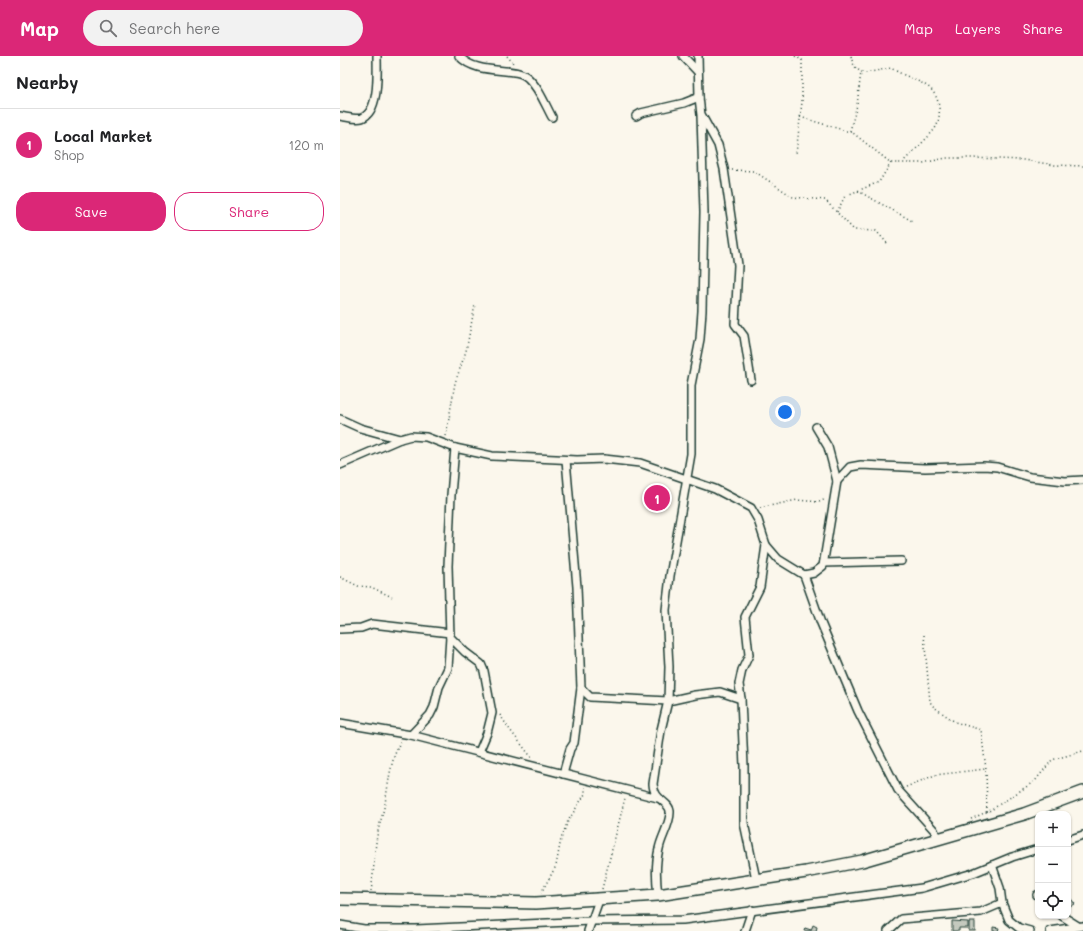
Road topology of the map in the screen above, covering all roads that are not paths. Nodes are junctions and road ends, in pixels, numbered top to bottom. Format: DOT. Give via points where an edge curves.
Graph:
graph roads {
  1 [pos="378,56"];
  2 [pos="460,56"];
  3 [pos="683,56"];
  4 [pos="698,56"];
  5 [pos="698,72"];
  6 [pos="698,97"];
  7 [pos="701,114"];
  8 [pos="340,116"];
  9 [pos="636,116"];
  10 [pos="552,117"];
  11 [pos="751,380"];
  12 [pos="340,419"];
  13 [pos="816,427"];
  14 [pos="400,439"];
  15 [pos="456,448"];
  16 [pos="566,460"];
  17 [pos="340,465"];
  18 [pos="687,480"];
  19 [pos="1083,480"];
  20 [pos="837,481"];
  21 [pos="766,545"];
  22 [pos="901,561"];
  23 [pos="824,563"];
  24 [pos="804,575"];
  25 [pos="340,629"];
  26 [pos="450,635"];
  27 [pos="581,688"];
  28 [pos="741,699"];
  29 [pos="668,702"];
  30 [pos="340,723"];
  31 [pos="408,735"];
  32 [pos="479,752"];
  33 [pos="563,774"];
  34 [pos="1083,792"];
  35 [pos="658,798"];
  36 [pos="1083,835"];
  37 [pos="1071,839"];
  38 [pos="938,840"];
  39 [pos="1035,850"];
  40 [pos="992,865"];
  41 [pos="756,879"];
  42 [pos="658,895"];
  43 [pos="340,899"];
  44 [pos="599,900"];
  45 [pos="1002,903"];
  46 [pos="752,910"];
  47 [pos="1068,919"];
  48 [pos="591,921"];
  49 [pos="1011,922"];
  50 [pos="340,925"];
  51 [pos="1082,926"];
  52 [pos="354,929"];
  53 [pos="588,931"];
  54 [pos="744,931"];
  55 [pos="888,931"];
  56 [pos="1012,931"];
  57 [pos="1030,931"];
  58 [pos="1050,931"];
  1 -- 8 [label="street" via="377,90 368,115 362,118"];
  2 -- 10 [label="street" via="472,66 520,73 528,77"];
  3 -- 5 [label="street"];
  4 -- 5 [label="street"];
  5 -- 6 [label="street"];
  6 -- 7 [label="street"];
  6 -- 9 [label="street" via="684,103 641,112"];
  7 -- 11 [label="street" via="718,145 724,169 738,265 735,324 744,336"];
  7 -- 18 [label="street" via="704,212 702,311 692,385 691,454"];
  12 -- 14 [label="street" via="360,428"];
  13 -- 20 [label="street" via="828,447"];
  14 -- 15 [label="street" via="411,436 426,437"];
  14 -- 17 [label="street"];
  15 -- 16 [label="street" via="492,456"];
  15 -- 26 [label="street" via="448,566"];
  16 -- 18 [label="street" via="604,459 640,463"];
  16 -- 27 [label="street" via="577,580"];
  18 -- 21 [label="street" via="716,489 752,509"];
  18 -- 29 [label="street" via="666,610"];
  19 -- 20 [label="street" via="1065,481 1030,477 990,466 925,468 861,465 850,467"];
  20 -- 23 [label="street"];
  21 -- 24 [label="street" via="778,559"];
  21 -- 28 [label="street" via="760,587 745,617 750,650 739,684"];
  22 -- 23 [label="street"];
  23 -- 24 [label="street" via="822,569"];
  24 -- 38 [label="street" via="848,689 898,790 934,830"];
  25 -- 26 [label="street" via="361,628 372,624"];
  26 -- 31 [label="street" via="448,668 438,687 434,707 430,715"];
  26 -- 32 [label="street" via="464,652 481,664 491,699 492,712"];
  27 -- 29 [label="street" via="590,697"];
  27 -- 33 [label="street" via="574,743"];
  28 -- 29 [label="street" via="720,692"];
  28 -- 41 [label="street" via="744,823"];
  29 -- 35 [label="street" via="653,784"];
  30 -- 31 [label="street"];
  31 -- 32 [label="street"];
  32 -- 33 [label="street"];
  33 -- 35 [label="street"];
  34 -- 38 [label="main road" via="1024,814"];
  35 -- 42 [label="street" via="669,806 670,817 659,849 656,875"];
  36 -- 37 [label="street"];
  38 -- 41 [label="main road" via="862,861"];
  39 -- 40 [label="street"];
  40 -- 45 [label="street"];
  40 -- 46 [label="street" via="922,888"];
  41 -- 42 [label="main road"];
  42 -- 44 [label="main road"];
  43 -- 44 [label="main road" via="534,903"];
  44 -- 48 [label="street"];
  45 -- 49 [label="street"];
  45 -- 55 [label="street" via="981,912 901,919"];
  46 -- 48 [label="street" via="683,920"];
  46 -- 54 [label="street"];
  47 -- 51 [label="street"];
  48 -- 52 [label="street" via="416,929"];
  48 -- 53 [label="street"];
  49 -- 56 [label="street"];
  49 -- 57 [label="street"];
  50 -- 52 [label="street"];
  51 -- 58 [label="street"];
}
